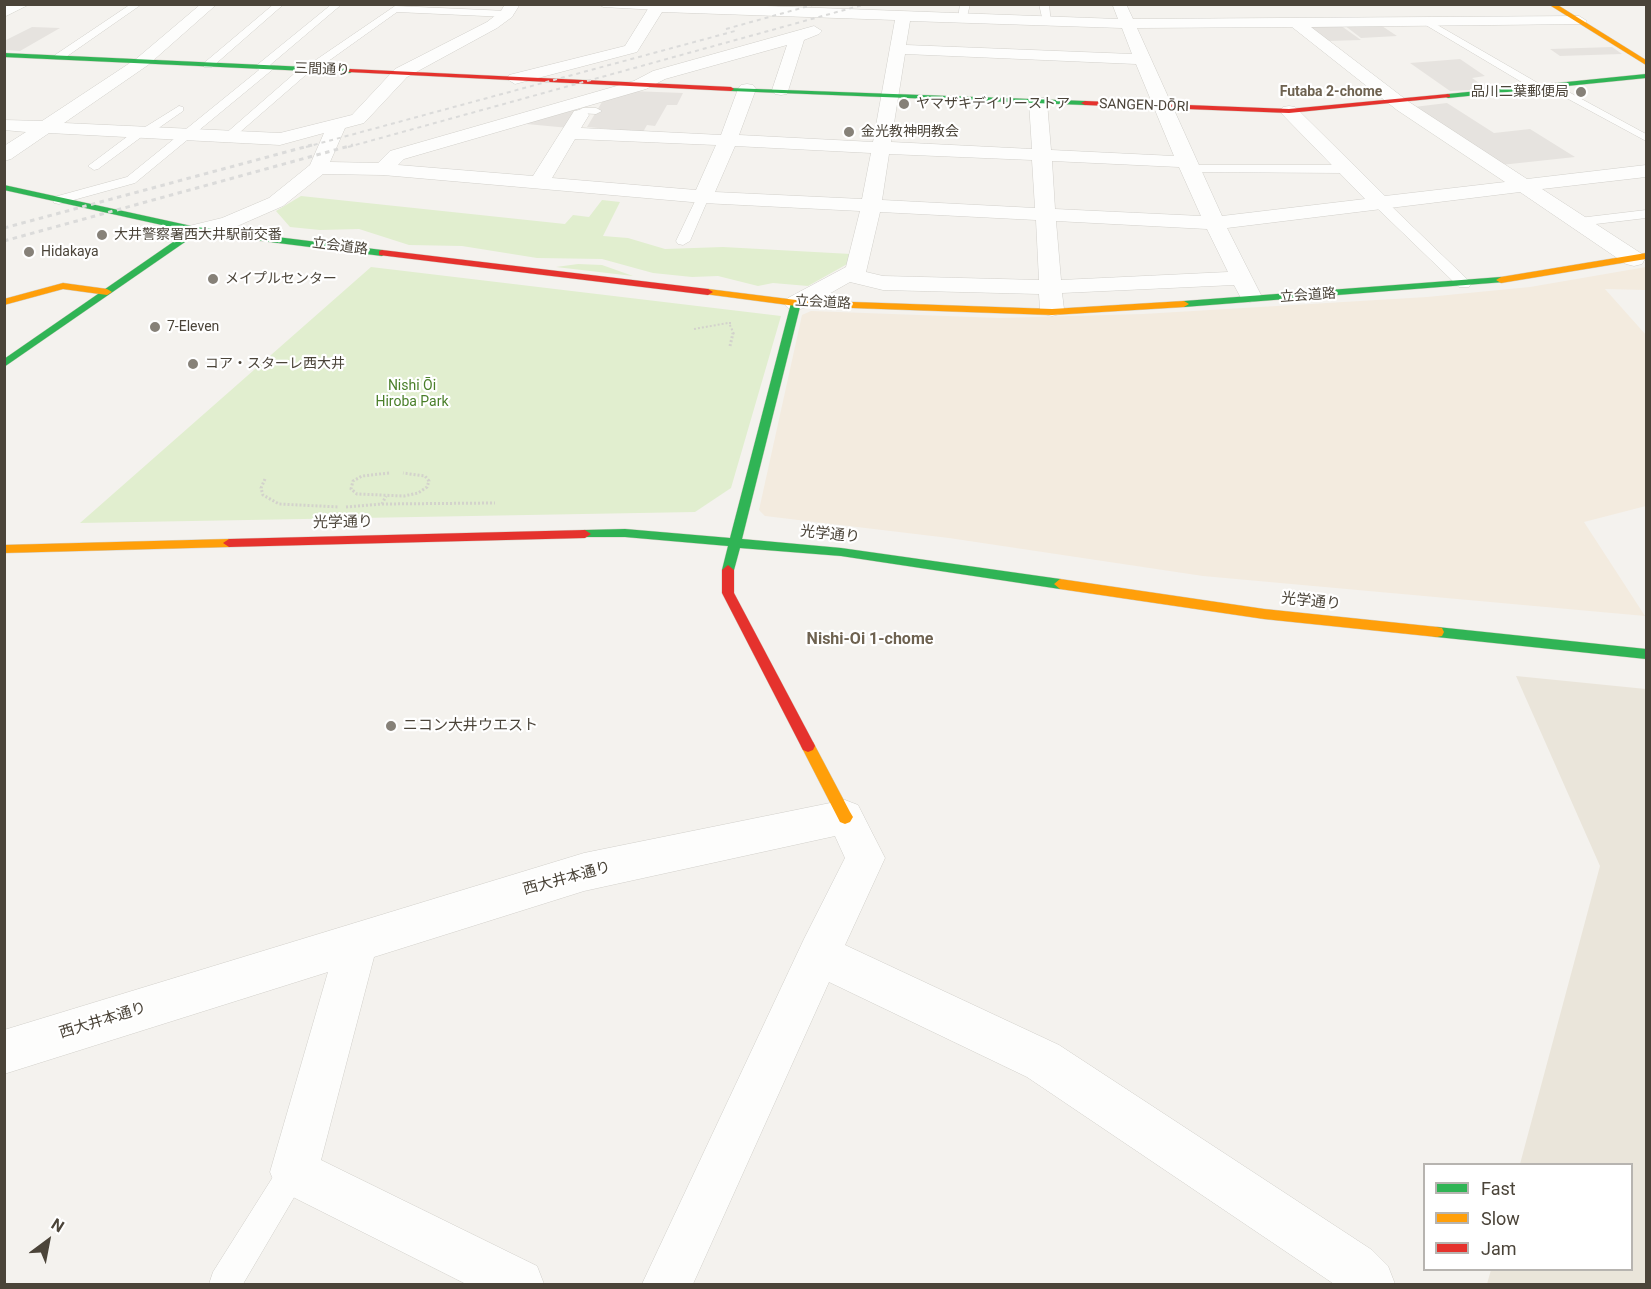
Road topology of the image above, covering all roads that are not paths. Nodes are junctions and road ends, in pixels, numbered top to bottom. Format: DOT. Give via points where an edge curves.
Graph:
graph roads {
  1 [pos="22,4"];
  2 [pos="138,4"];
  3 [pos="210,4"];
  4 [pos="280,4"];
  5 [pos="338,4"];
  6 [pos="603,4"];
  7 [pos="791,4"];
  8 [pos="1044,4"];
  9 [pos="1119,4"];
  10 [pos="1551,4"];
  11 [pos="658,6"];
  12 [pos="510,9"];
  13 [pos="1402,9"];
  14 [pos="765,11"];
  15 [pos="964,12"];
  16 [pos="4,13"];
  17 [pos="865,15"];
  18 [pos="903,17"];
  19 [pos="1580,21"];
  20 [pos="1048,22"];
  21 [pos="1427,22"];
  22 [pos="1128,24"];
  23 [pos="1308,30"];
  24 [pos="797,37"];
  25 [pos="899,49"];
  26 [pos="4,55"];
  27 [pos="59,57"];
  28 [pos="1142,59"];
  29 [pos="142,62"];
  30 [pos="1647,63"];
  31 [pos="208,65"];
  32 [pos="265,68"];
  33 [pos="308,70"];
  34 [pos="401,73"];
  35 [pos="1647,76"];
  36 [pos="515,79"];
  37 [pos="640,85"];
  38 [pos="1546,87"];
  39 [pos="747,89"];
  40 [pos="781,90"];
  41 [pos="891,95"];
  42 [pos="1038,102"];
  43 [pos="1398,102"];
  44 [pos="594,105"];
  45 [pos="1162,106"];
  46 [pos="179,109"];
  47 [pos="1289,111"];
  48 [pos="337,124"];
  49 [pos="4,125"];
  50 [pos="46,127"];
  51 [pos="143,132"];
  52 [pos="570,133"];
  53 [pos="188,135"];
  54 [pos="228,136"];
  55 [pos="1647,138"];
  56 [pos="728,140"];
  57 [pos="881,148"];
  58 [pos="4,155"];
  59 [pos="1041,155"];
  60 [pos="94,165"];
  61 [pos="1189,165"];
  62 [pos="318,168"];
  63 [pos="383,169"];
  64 [pos="1346,169"];
  65 [pos="1643,174"];
  66 [pos="539,183"];
  67 [pos="1525,186"];
  68 [pos="4,187"];
  69 [pos="703,196"];
  70 [pos="59,200"];
  71 [pos="1380,203"];
  72 [pos="872,207"];
  73 [pos="1647,214"];
  74 [pos="1046,216"];
  75 [pos="1580,222"];
  76 [pos="1214,223"];
  77 [pos="196,230"];
  78 [pos="683,241"];
  79 [pos="1640,257"];
  80 [pos="848,275"];
  81 [pos="1241,278"];
  82 [pos="1464,284"];
  83 [pos="1050,287"];
  84 [pos="107,292"];
  85 [pos="1252,300"];
  86 [pos="4,302"];
  87 [pos="796,303"];
  88 [pos="1052,312"];
  89 [pos="4,364"];
  90 [pos="736,543"];
  91 [pos="4,549"];
  92 [pos="1647,654"];
  93 [pos="845,817"];
  94 [pos="357,942"];
  95 [pos="819,954"];
  96 [pos="4,1052"];
  97 [pos="294,1172"];
  98 [pos="225,1284"];
  99 [pos="519,1284"];
  100 [pos="667,1284"];
  101 [pos="1370,1284"];
  1 -- 16 [label="street"];
  2 -- 27 [label="lane"];
  3 -- 29 [label="street"];
  4 -- 31 [label="lane"];
  5 -- 32 [label="lane"];
  6 -- 11 [label="lane"];
  7 -- 14 [label="street"];
  8 -- 20 [label="lane"];
  9 -- 22 [label="street"];
  10 -- 19 [label="street"];
  11 -- 14 [label="street"];
  11 -- 36 [label="street" via="631,49"];
  12 -- 33 [label="lane" via="395,9"];
  12 -- 34 [label="street" via="492,25"];
  13 -- 21 [label="street"];
  14 -- 17 [label="street"];
  15 -- 18 [label="street"];
  15 -- 20 [label="street"];
  17 -- 18 [label="street"];
  17 -- 24 [label="street"];
  18 -- 25 [label="street"];
  19 -- 21 [label="street"];
  19 -- 30 [label="street"];
  20 -- 22 [label="street"];
  21 -- 23 [label="street"];
  21 -- 38 [label="lane"];
  22 -- 23 [label="street"];
  22 -- 28 [label="street"];
  23 -- 43 [label="street"];
  24 -- 37 [label="street" via="659,75"];
  24 -- 40 [label="street"];
  25 -- 28 [label="street"];
  25 -- 41 [label="street"];
  26 -- 27 [label="street, 三間通り"];
  27 -- 29 [label="street, 三間通り"];
  28 -- 45 [label="street"];
  29 -- 31 [label="street, 三間通り"];
  29 -- 50 [label="street"];
  31 -- 32 [label="street, 三間通り"];
  32 -- 33 [label="street, 三間通り"];
  32 -- 53 [label="lane"];
  33 -- 34 [label="street, 三間通り"];
  33 -- 54 [label="lane"];
  34 -- 36 [label="street, 三間通り"];
  34 -- 48 [label="street" via="358,119"];
  35 -- 38 [label="street, SANGEN-DŌRI"];
  36 -- 37 [label="street, 三間通り"];
  37 -- 39 [label="street, SANGEN-DŌRI"];
  37 -- 44 [label="street"];
  38 -- 43 [label="street, SANGEN-DŌRI"];
  38 -- 55 [label="lane"];
  39 -- 40 [label="street, SANGEN-DŌRI"];
  39 -- 56 [label="street"];
  40 -- 41 [label="street, SANGEN-DŌRI"];
  41 -- 42 [label="street, SANGEN-DŌRI"];
  41 -- 57 [label="street"];
  42 -- 45 [label="street, SANGEN-DŌRI"];
  42 -- 59 [label="street"];
  43 -- 47 [label="street, SANGEN-DŌRI"];
  43 -- 67 [label="street"];
  44 -- 52 [label="street"];
  44 -- 63 [label="street" via="398,155"];
  45 -- 47 [label="street, SANGEN-DŌRI"];
  45 -- 61 [label="street"];
  46 -- 51 [label="lane"];
  47 -- 64 [label="street"];
  48 -- 54 [label="street" via="280,139"];
  48 -- 62 [label="street"];
  49 -- 50 [label="street"];
  50 -- 51 [label="street"];
  50 -- 58 [label="street"];
  51 -- 53 [label="street"];
  51 -- 60 [label="lane"];
  52 -- 56 [label="street"];
  52 -- 66 [label="street"];
  53 -- 54 [label="street"];
  53 -- 70 [label="lane" via="131,180"];
  56 -- 57 [label="street"];
  56 -- 69 [label="street"];
  57 -- 59 [label="street"];
  57 -- 72 [label="street"];
  59 -- 61 [label="street"];
  59 -- 74 [label="street"];
  61 -- 64 [label="lane"];
  61 -- 76 [label="street"];
  62 -- 63 [label="street"];
  62 -- 77 [label="street" via="276,202 228,223"];
  63 -- 66 [label="street"];
  64 -- 71 [label="street"];
  65 -- 67 [label="street"];
  66 -- 69 [label="street"];
  67 -- 71 [label="street"];
  67 -- 75 [label="street"];
  68 -- 70 [label="street"];
  69 -- 72 [label="street"];
  69 -- 78 [label="lane"];
  70 -- 77 [label="street, 立会道路"];
  71 -- 76 [label="street"];
  71 -- 82 [label="lane"];
  72 -- 74 [label="street"];
  72 -- 80 [label="street" via="856,270"];
  73 -- 75 [label="lane"];
  74 -- 76 [label="street"];
  74 -- 83 [label="street"];
  75 -- 79 [label="street"];
  76 -- 81 [label="street"];
  77 -- 84 [label="street"];
  77 -- 87 [label="street, 立会道路"];
  79 -- 82 [label="street, 立会道路" via="1517,279"];
  80 -- 83 [label="street" via="883,283"];
  80 -- 87 [label="street"];
  81 -- 83 [label="street"];
  81 -- 85 [label="street"];
  82 -- 85 [label="street, 立会道路"];
  83 -- 88 [label="street"];
  84 -- 86 [label="street" via="63,286"];
  84 -- 89 [label="street"];
  85 -- 88 [label="street, 立会道路"];
  87 -- 88 [label="street, 立会道路"];
  87 -- 90 [label="street"];
  90 -- 91 [label="street, 光学通り" via="625,533"];
  90 -- 92 [label="street, 光学通り" via="841,552 1264,614"];
  90 -- 93 [label="street" via="728,565 728,593"];
  93 -- 94 [label="street, 西大井本通り" via="584,872"];
  93 -- 95 [label="street" via="865,858"];
  94 -- 96 [label="street, 西大井本通り"];
  94 -- 97 [label="street"];
  95 -- 100 [label="street"];
  95 -- 101 [label="street" via="1043,1061 1354,1268"];
  97 -- 98 [label="lane"];
  97 -- 99 [label="street"];
}
